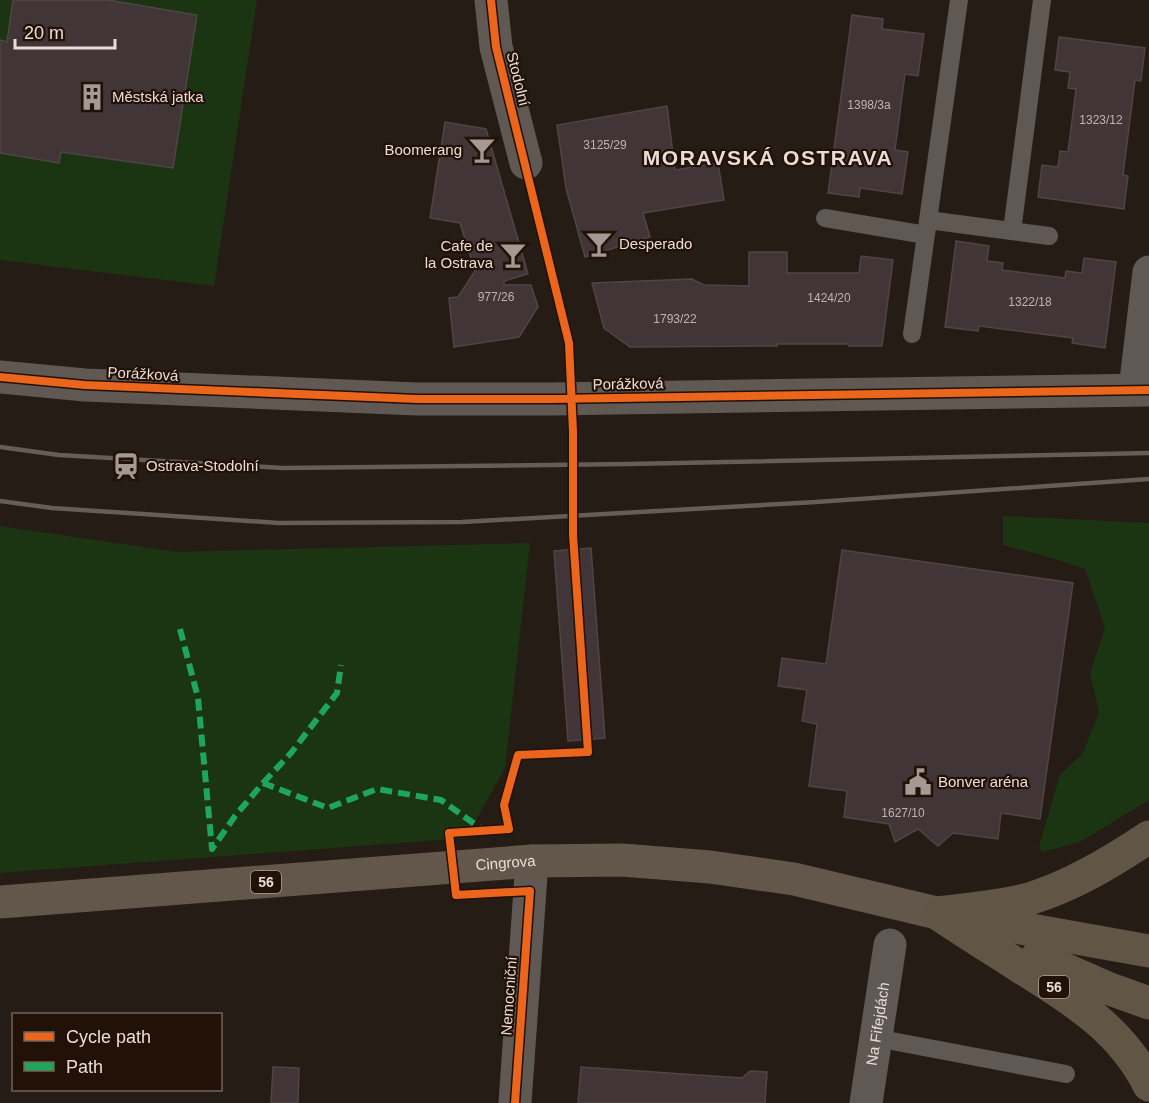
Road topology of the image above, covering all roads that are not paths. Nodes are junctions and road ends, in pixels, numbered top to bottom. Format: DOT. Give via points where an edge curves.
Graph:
graph roads {
  1 [pos="491,0"];
  2 [pos="959,0"];
  3 [pos="1042,0"];
  4 [pos="525,163"];
  5 [pos="825,218"];
  6 [pos="927,228"];
  7 [pos="1012,231"];
  8 [pos="1049,236"];
  9 [pos="1149,272"];
  10 [pos="912,334"];
  11 [pos="0,377"];
  12 [pos="1142,390"];
  13 [pos="1149,837"];
  14 [pos="532,861"];
  15 [pos="0,902"];
  16 [pos="937,914"];
  17 [pos="890,945"];
  18 [pos="1149,951"];
  19 [pos="1149,1003"];
  20 [pos="876,1038"];
  21 [pos="1066,1074"];
  22 [pos="1149,1085"];
  23 [pos="515,1103"];
  24 [pos="866,1103"];
  1 -- 4 [label="street, Stodolní" via="496,47"];
  2 -- 6 [label="lane"];
  3 -- 7 [label="lane"];
  5 -- 6 [label="lane"];
  6 -- 7 [label="lane"];
  6 -- 10 [label="lane"];
  7 -- 8 [label="lane"];
  9 -- 12 [label="street"];
  11 -- 12 [label="street, Porážková" via="85,385 417,399"];
  13 -- 16 [label="highway, 56" via="1097,870 1038,895"];
  14 -- 15 [label="main road, Cingrova / 56"];
  14 -- 16 [label="main road, Cingrova / 56" via="622,860 710,867 794,879"];
  14 -- 23 [label="street, Nemocniční"];
  16 -- 18 [label="highway, 56"];
  16 -- 19 [label="highway, 56"];
  16 -- 22 [label="highway, 56" via="1091,1013 1130,1055"];
  17 -- 20 [label="street, Na Fifejdách"];
  20 -- 21 [label="lane"];
  20 -- 24 [label="street, Na Fifejdách"];
}
